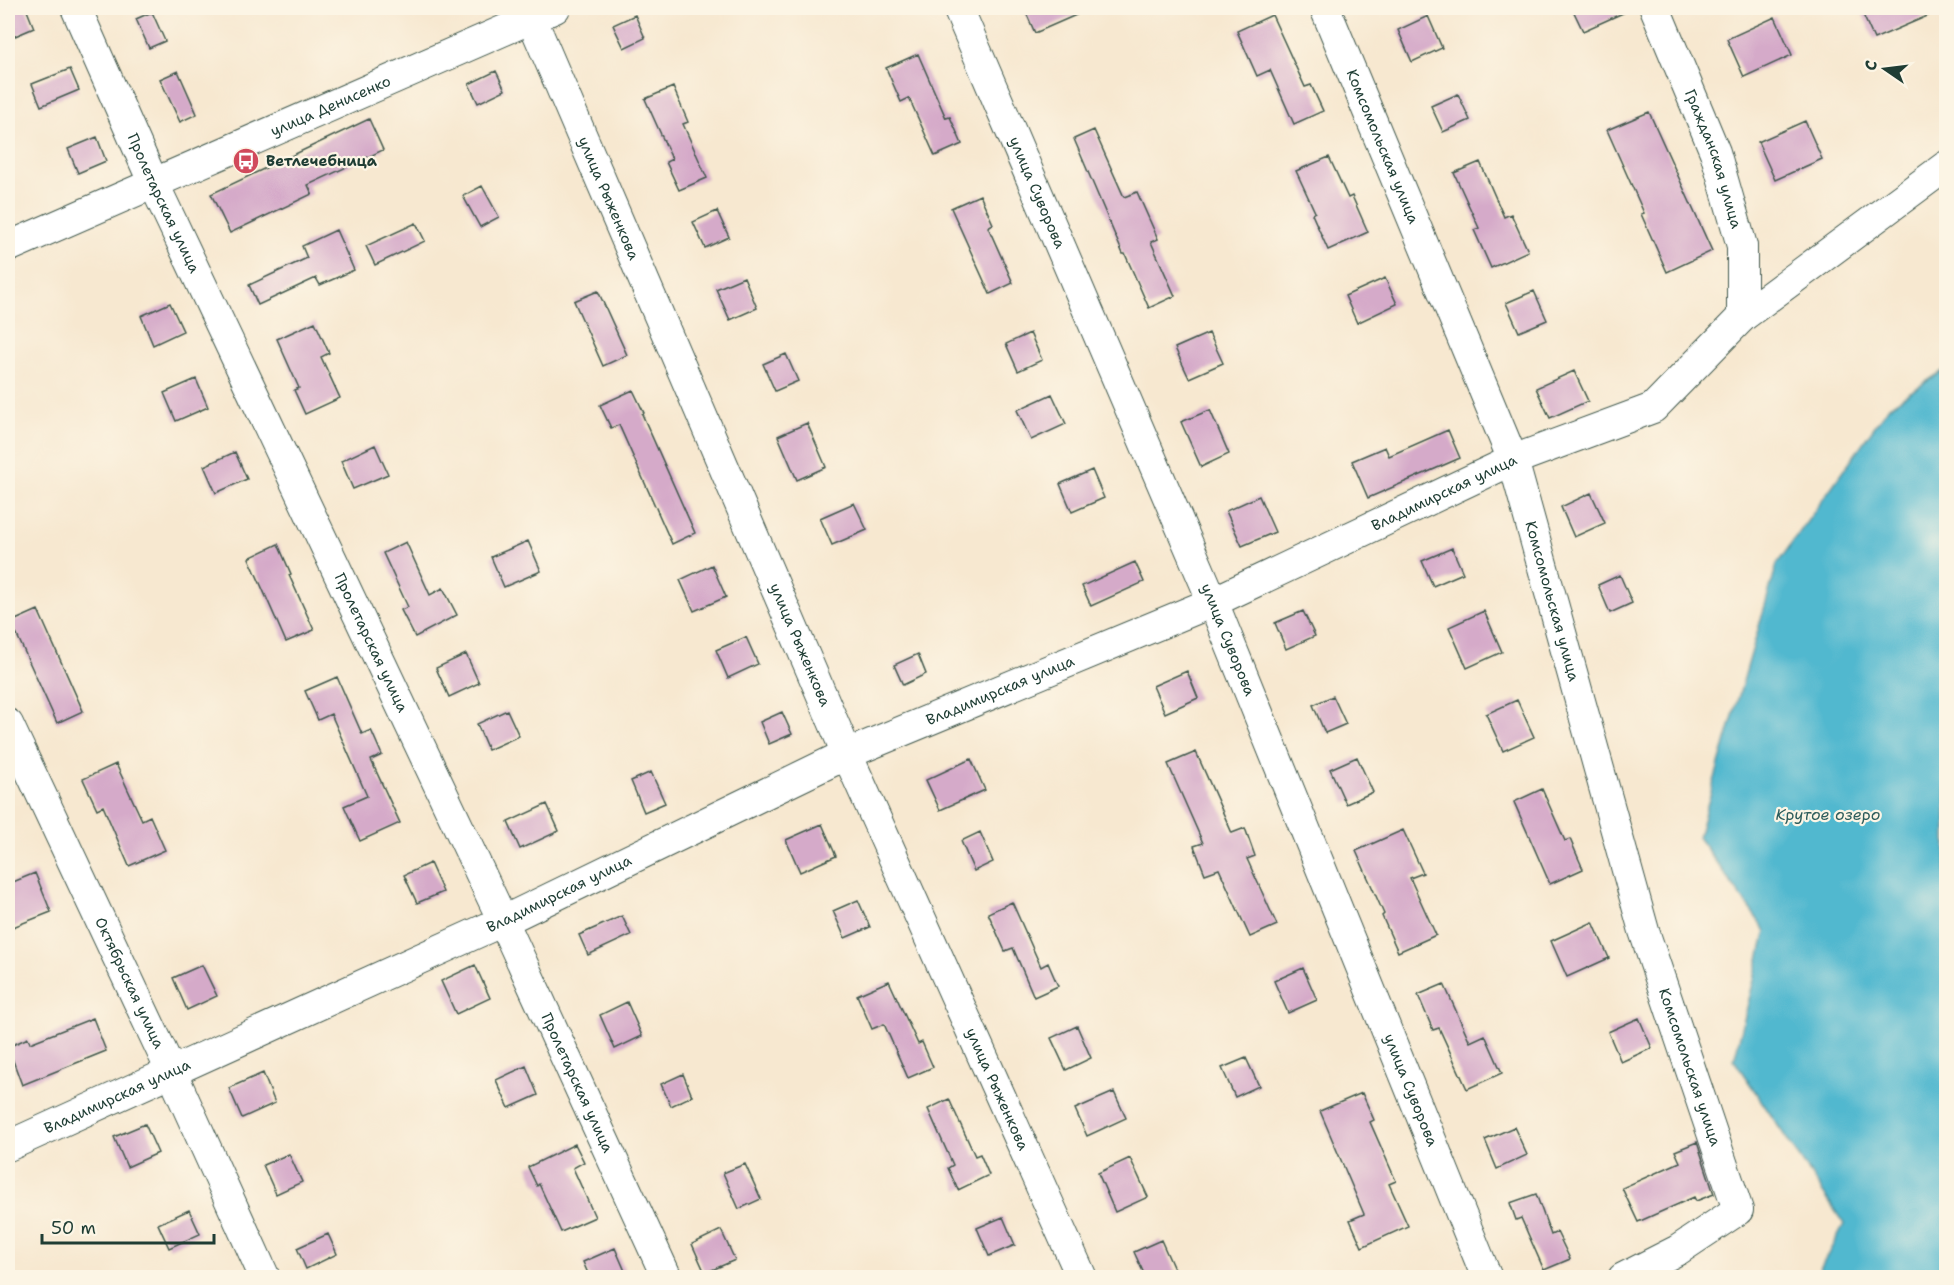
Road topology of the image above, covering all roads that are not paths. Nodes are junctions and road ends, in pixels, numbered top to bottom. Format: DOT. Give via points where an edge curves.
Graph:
graph roads {
  1 [pos="76,8"];
  2 [pos="958,8"];
  3 [pos="1325,8"];
  4 [pos="1655,8"];
  5 [pos="538,11"];
  6 [pos="1947,166"];
  7 [pos="153,182"];
  8 [pos="8,247"];
  9 [pos="1742,317"];
  10 [pos="1513,460"];
  11 [pos="1213,602"];
  12 [pos="8,724"];
  13 [pos="847,754"];
  14 [pos="502,921"];
  15 [pos="172,1073"];
  16 [pos="8,1146"];
  17 [pos="265,1278"];
  18 [pos="667,1278"];
  19 [pos="1082,1278"];
  20 [pos="1487,1278"];
  21 [pos="1623,1278"];
  1 -- 7 [label="street, Пролетарская улица"];
  2 -- 11 [label="street, улица Суворова"];
  3 -- 10 [label="street, Комсомольская улица"];
  4 -- 9 [label="street, Гражданская улица" via="1714,152 1742,246"];
  5 -- 7 [label="street, улица Денисенко"];
  5 -- 13 [label="street, улица Рыженкова"];
  6 -- 9 [label="street, Владимирская улица"];
  7 -- 8 [label="street, улица Денисенко"];
  7 -- 14 [label="street, Пролетарская улица"];
  9 -- 10 [label="street, Владимирская улица" via="1653,408"];
  10 -- 11 [label="street, Владимирская улица"];
  10 -- 21 [label="street, Комсомольская улица" via="1644,931 1738,1210 1678,1250"];
  11 -- 13 [label="street, Владимирская улица"];
  11 -- 20 [label="street, улица Суворова"];
  12 -- 15 [label="street, Октябрьская улица"];
  13 -- 14 [label="street, Владимирская улица"];
  13 -- 19 [label="street, улица Рыженкова"];
  14 -- 15 [label="street, Владимирская улица"];
  14 -- 18 [label="street, Пролетарская улица"];
  15 -- 16 [label="street, Владимирская улица"];
  15 -- 17 [label="street, Октябрьская улица"];
}
